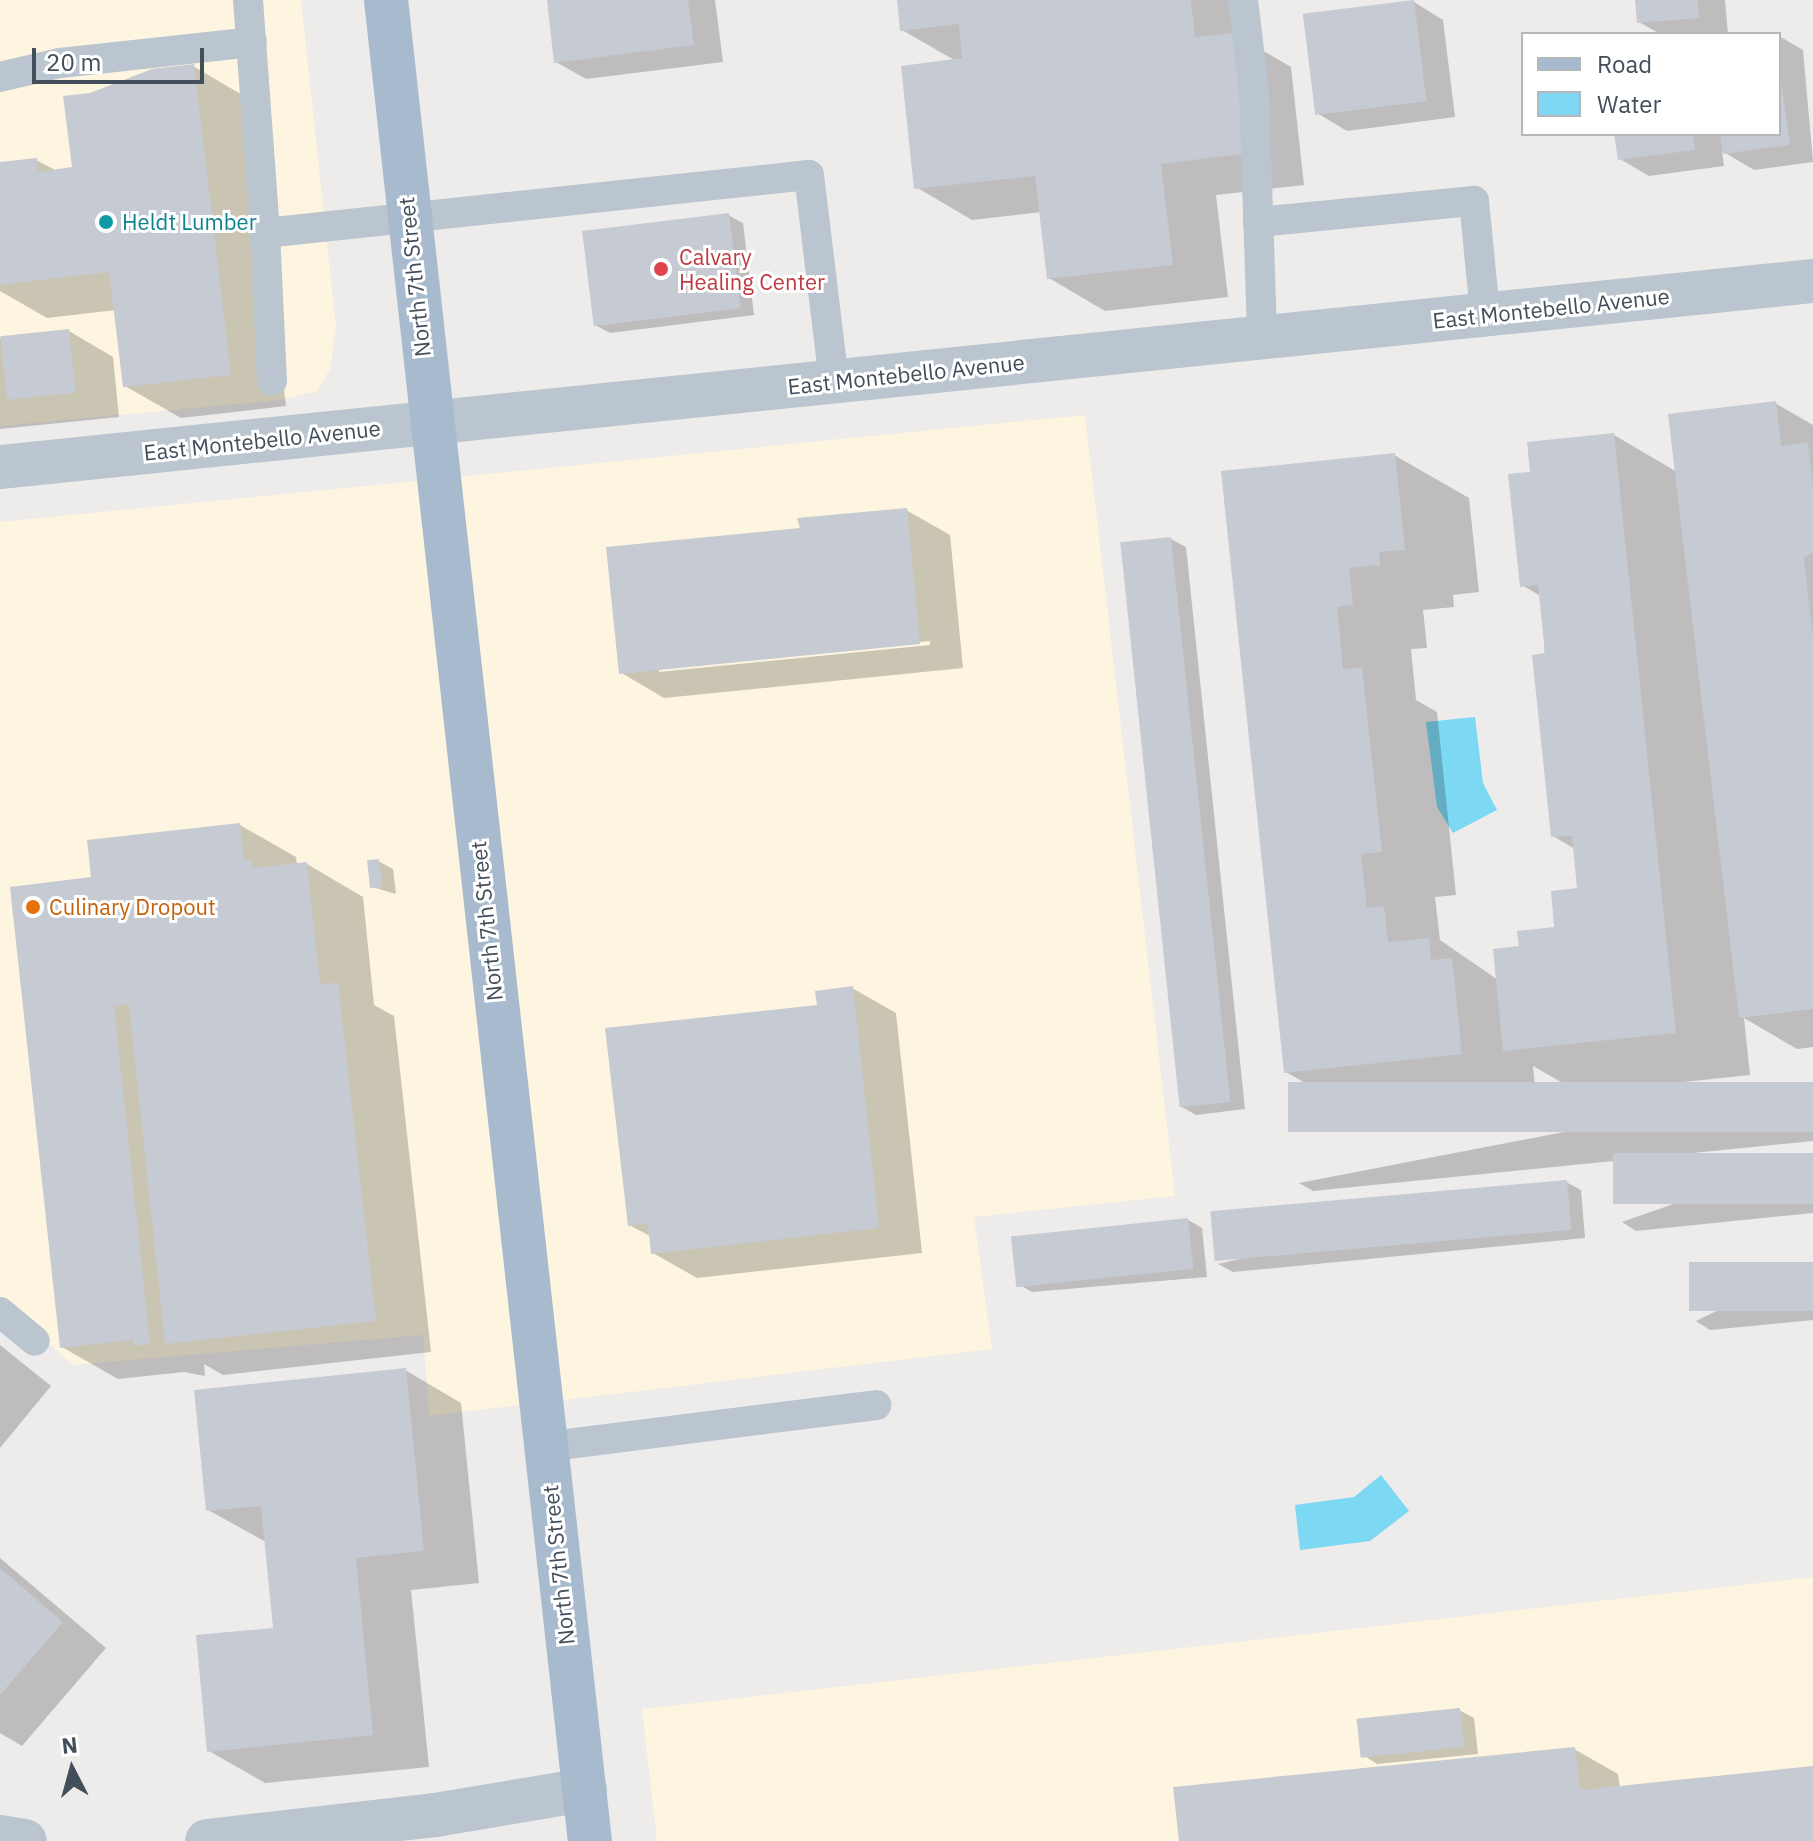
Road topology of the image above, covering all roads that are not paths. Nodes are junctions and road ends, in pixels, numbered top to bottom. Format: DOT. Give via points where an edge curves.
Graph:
graph roads {
  1 [pos="248,0"];
  2 [pos="386,0"];
  3 [pos="1243,0"];
  4 [pos="252,42"];
  5 [pos="0,77"];
  6 [pos="408,214"];
  7 [pos="1258,222"];
  8 [pos="265,233"];
  9 [pos="1813,281"];
  10 [pos="1485,314"];
  11 [pos="1262,337"];
  12 [pos="272,381"];
  13 [pos="834,381"];
  14 [pos="429,422"];
  15 [pos="0,467"];
  16 [pos="0,1312"];
  17 [pos="35,1341"];
  18 [pos="876,1405"];
  19 [pos="544,1447"];
  20 [pos="585,1790"];
  21 [pos="0,1837"];
  22 [pos="25,1841"];
  23 [pos="207,1841"];
  24 [pos="590,1841"];
  1 -- 4 [label="lane"];
  2 -- 6 [label="main road, North 7th Street"];
  3 -- 7 [label="lane" via="1254,91"];
  4 -- 5 [label="lane" via="60,63"];
  4 -- 8 [label="lane"];
  6 -- 8 [label="lane"];
  6 -- 13 [label="lane" via="809,175"];
  6 -- 14 [label="main road, North 7th Street"];
  7 -- 10 [label="lane" via="1474,201"];
  7 -- 11 [label="lane"];
  8 -- 12 [label="lane"];
  9 -- 10 [label="street, East Montebello Avenue"];
  10 -- 11 [label="street, East Montebello Avenue"];
  11 -- 13 [label="street, East Montebello Avenue"];
  13 -- 14 [label="street, East Montebello Avenue"];
  14 -- 15 [label="street, East Montebello Avenue"];
  14 -- 19 [label="main road, North 7th Street"];
  16 -- 17 [label="lane"];
  18 -- 19 [label="lane"];
  19 -- 20 [label="main road, North 7th Street"];
  20 -- 23 [label="street" via="435,1815"];
  20 -- 24 [label="main road, North 7th Street"];
  21 -- 22 [label="street"];
}
